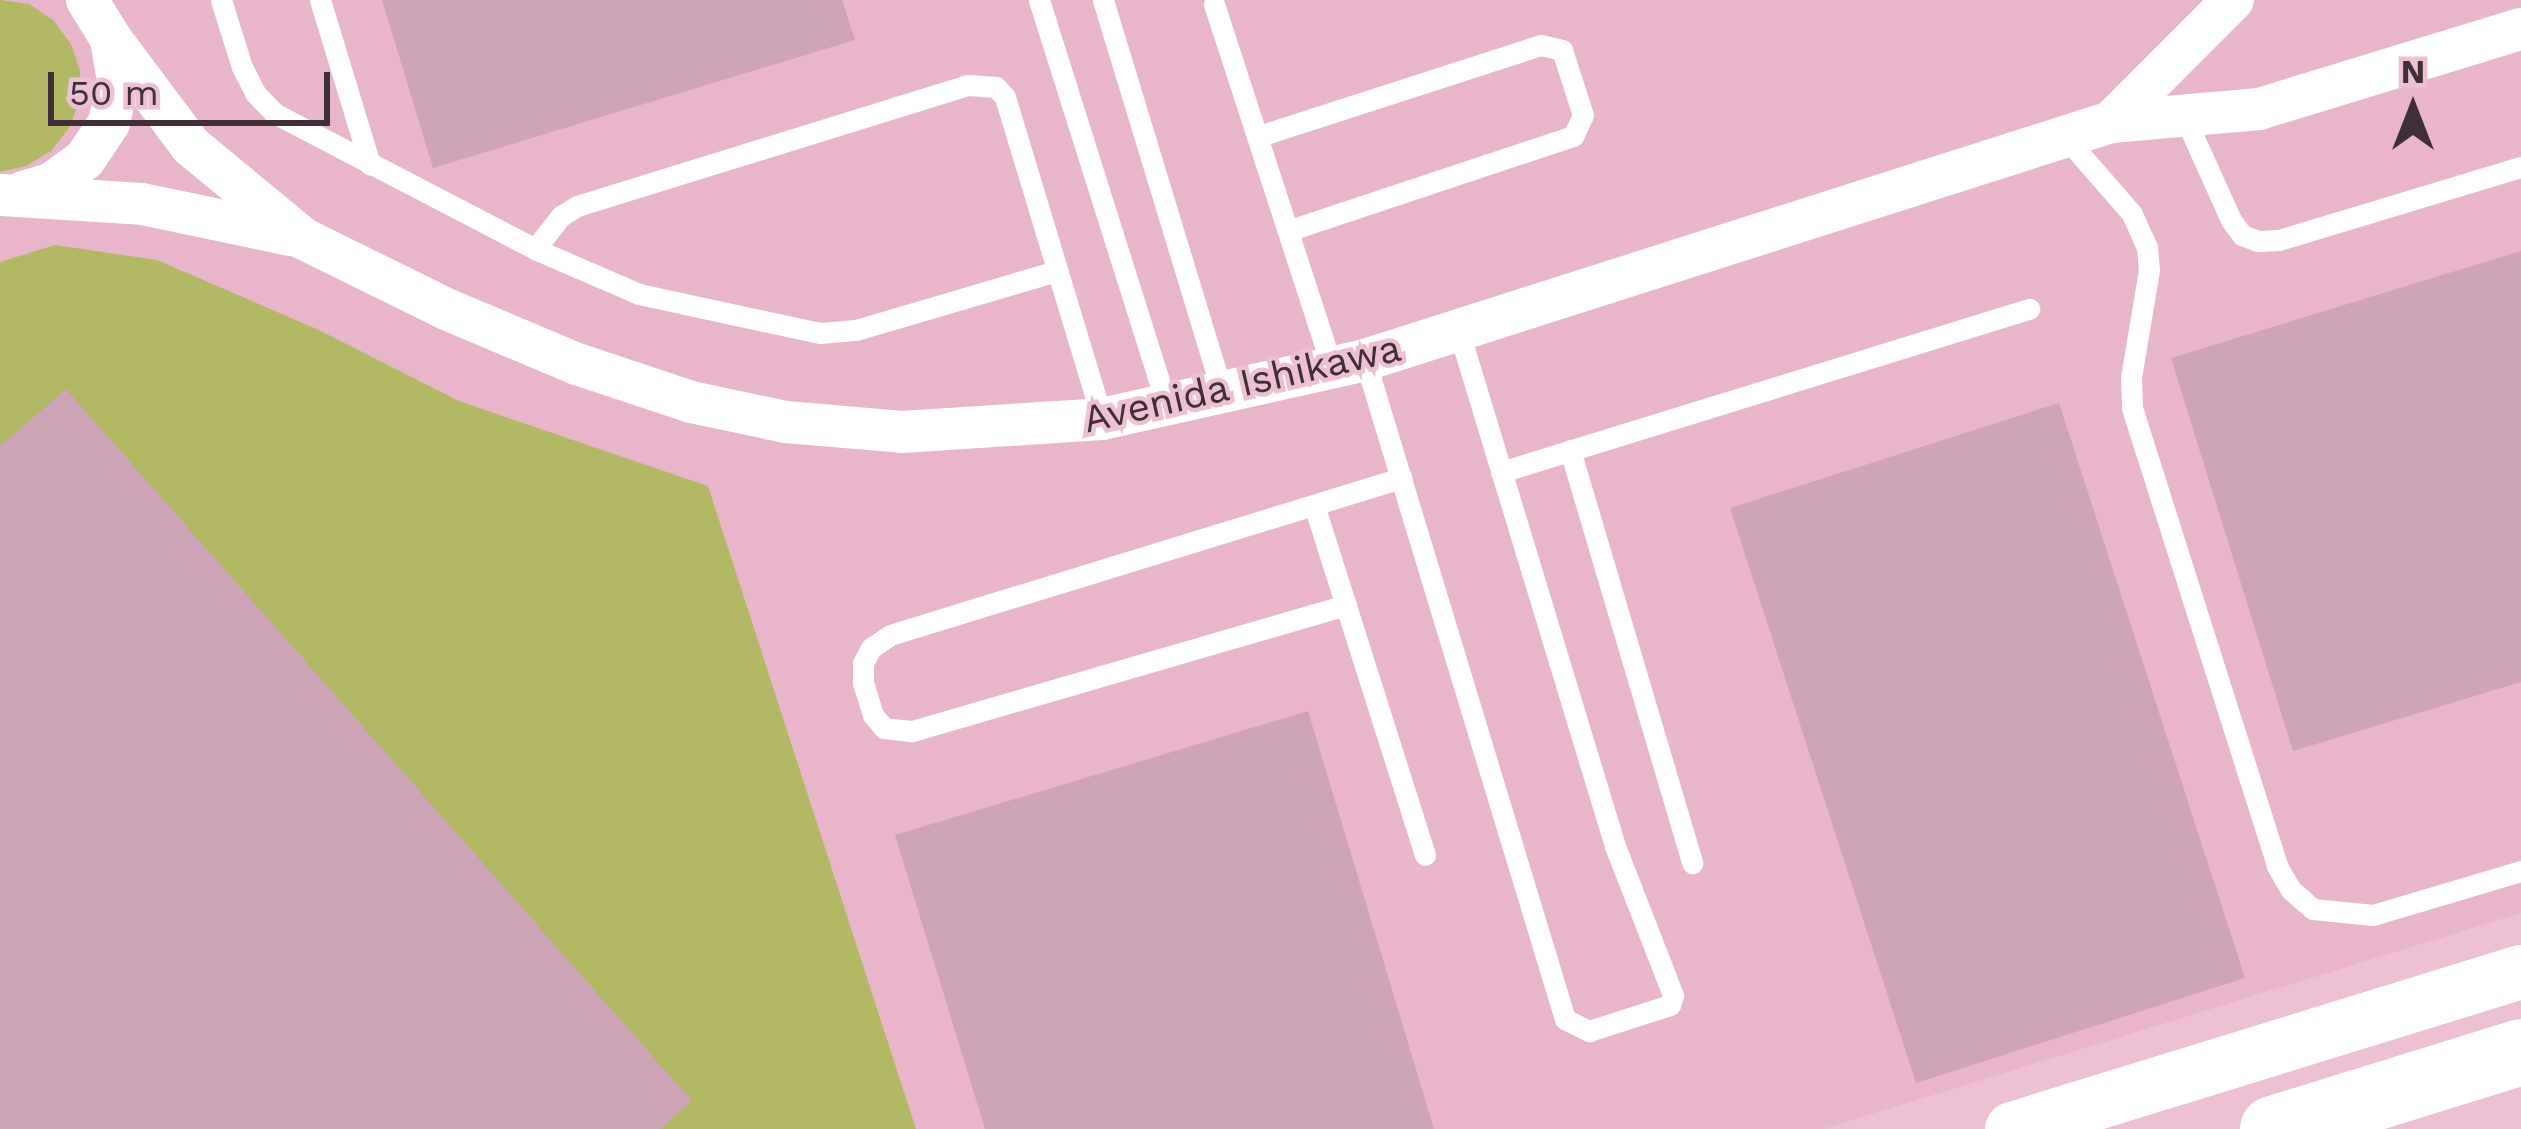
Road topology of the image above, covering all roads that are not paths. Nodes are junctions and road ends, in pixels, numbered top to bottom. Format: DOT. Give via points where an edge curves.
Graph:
graph roads {
  1 [pos="87,0"];
  2 [pos="221,0"];
  3 [pos="320,0"];
  4 [pos="1039,0"];
  5 [pos="1102,0"];
  6 [pos="2233,0"];
  7 [pos="1214,4"];
  8 [pos="2521,29"];
  9 [pos="111,39"];
  10 [pos="2185,118"];
  11 [pos="2111,122"];
  12 [pos="1259,136"];
  13 [pos="2066,138"];
  14 [pos="370,165"];
  15 [pos="2521,167"];
  16 [pos="5,195"];
  17 [pos="1290,230"];
  18 [pos="304,238"];
  19 [pos="535,248"];
  20 [pos="1057,271"];
  21 [pos="2029,309"];
  22 [pos="1459,332"];
  23 [pos="1348,364"];
  24 [pos="1224,396"];
  25 [pos="1168,409"];
  26 [pos="1102,419"];
  27 [pos="1570,450"];
  28 [pos="1501,472"];
  29 [pos="1401,478"];
  30 [pos="1314,505"];
  31 [pos="1346,605"];
  32 [pos="1425,855"];
  33 [pos="1692,863"];
  34 [pos="2521,871"];
  35 [pos="2521,972"];
  36 [pos="2521,1052"];
  37 [pos="2012,1129"];
  38 [pos="2272,1129"];
  1 -- 9 [label="street, Avenida Ishikawa"];
  2 -- 14 [label="lane" via="255,93 274,113"];
  3 -- 14 [label="lane"];
  4 -- 25 [label="lane"];
  5 -- 24 [label="lane"];
  6 -- 11 [label="street, Avenida Ishikawa"];
  7 -- 12 [label="lane"];
  8 -- 10 [label="street, Avenida Ishikawa" via="2303,97"];
  9 -- 16 [label="street, Avenida Ishikawa" via="118,81 109,123 86,159 51,184"];
  9 -- 18 [label="street, Avenida Ishikawa" via="191,146"];
  10 -- 11 [label="street, Avenida Ishikawa"];
  10 -- 15 [label="lane" via="2231,220 2258,241"];
  11 -- 13 [label="street, Avenida Ishikawa"];
  12 -- 17 [label="lane"];
  12 -- 17 [label="lane" via="1541,45 1562,50 1569,71 1583,115 1573,136"];
  13 -- 22 [label="street, Avenida Ishikawa"];
  13 -- 34 [label="lane" via="2132,214 2147,247 2132,409 2291,890 2313,909 2373,915"];
  14 -- 19 [label="lane"];
  16 -- 18 [label="street, Avenida Ishikawa" via="142,204"];
  17 -- 23 [label="lane"];
  18 -- 26 [label="street, Avenida Ishikawa" via="490,328 691,402 786,422 902,432"];
  19 -- 20 [label="lane" via="639,293 820,333 856,330"];
  19 -- 20 [label="lane" via="577,206 981,84 1005,97"];
  20 -- 26 [label="lane"];
  21 -- 27 [label="lane"];
  22 -- 23 [label="street, Avenida Ishikawa"];
  22 -- 28 [label="lane"];
  23 -- 24 [label="street, Avenida Ishikawa"];
  23 -- 29 [label="lane"];
  24 -- 25 [label="street, Avenida Ishikawa"];
  25 -- 26 [label="street, Avenida Ishikawa"];
  27 -- 28 [label="lane"];
  27 -- 33 [label="lane"];
  28 -- 29 [label="lane" via="1615,846 1673,995 1670,1005 1589,1031 1565,1019"];
  29 -- 30 [label="lane"];
  30 -- 31 [label="lane"];
  30 -- 31 [label="lane" via="890,635 863,663 873,715 884,728 931,728"];
  31 -- 32 [label="lane"];
  35 -- 37 [label="street"];
  36 -- 38 [label="main road"];
}
